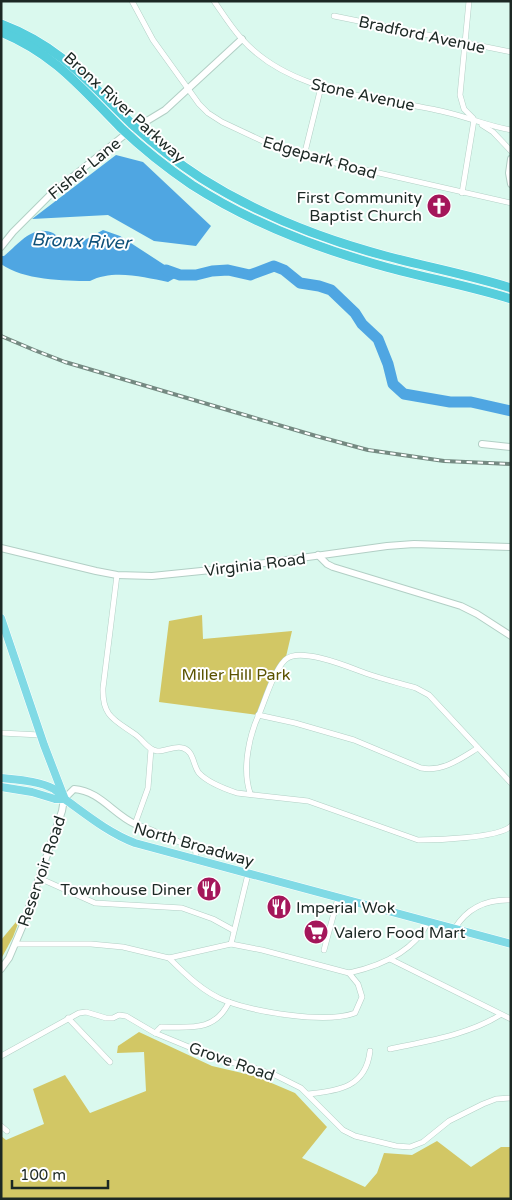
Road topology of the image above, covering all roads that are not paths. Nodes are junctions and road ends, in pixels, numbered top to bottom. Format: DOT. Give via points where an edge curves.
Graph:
graph roads {
  1 [pos="132,1"];
  2 [pos="214,1"];
  3 [pos="469,1"];
  4 [pos="334,16"];
  5 [pos="1,24"];
  6 [pos="1,32"];
  7 [pos="242,39"];
  8 [pos="466,42"];
  9 [pos="511,52"];
  10 [pos="321,87"];
  11 [pos="189,88"];
  12 [pos="474,120"];
  13 [pos="135,127"];
  14 [pos="511,130"];
  15 [pos="127,133"];
  16 [pos="511,151"];
  17 [pos="304,156"];
  18 [pos="511,159"];
  19 [pos="511,184"];
  20 [pos="462,193"];
  21 [pos="511,203"];
  22 [pos="1,247"];
  23 [pos="511,288"];
  24 [pos="511,300"];
  25 [pos="482,444"];
  26 [pos="511,447"];
  27 [pos="511,547"];
  28 [pos="1,548"];
  29 [pos="318,556"];
  30 [pos="117,575"];
  31 [pos="1,618"];
  32 [pos="511,636"];
  33 [pos="258,715"];
  34 [pos="1,733"];
  35 [pos="40,735"];
  36 [pos="478,748"];
  37 [pos="151,749"];
  38 [pos="1,778"];
  39 [pos="511,783"];
  40 [pos="1,787"];
  41 [pos="250,793"];
  42 [pos="64,799"];
  43 [pos="135,824"];
  44 [pos="511,826"];
  45 [pos="195,860"];
  46 [pos="248,874"];
  47 [pos="39,878"];
  48 [pos="338,898"];
  49 [pos="511,900"];
  50 [pos="428,922"];
  51 [pos="455,928"];
  52 [pos="233,930"];
  53 [pos="231,941"];
  54 [pos="16,944"];
  55 [pos="511,944"];
  56 [pos="324,950"];
  57 [pos="168,958"];
  58 [pos="390,959"];
  59 [pos="1,969"];
  60 [pos="349,973"];
  61 [pos="229,1002"];
  62 [pos="500,1015"];
  63 [pos="68,1018"];
  64 [pos="511,1019"];
  65 [pos="155,1033"];
  66 [pos="390,1049"];
  67 [pos="370,1051"];
  68 [pos="1,1056"];
  69 [pos="110,1062"];
  70 [pos="308,1094"];
  71 [pos="511,1098"];
  72 [pos="1,1126"];
  73 [pos="7,1131"];
  1 -- 11 [label="street, Edgepark Road" via="152,40"];
  2 -- 7 [label="street, Stone Avenue"];
  3 -- 8 [label="street"];
  4 -- 8 [label="street, Bradford Avenue"];
  5 -- 13 [label="highway, Bronx River Parkway" via="67,61"];
  6 -- 15 [label="highway, Bronx River Parkway" via="33,47 56,64"];
  7 -- 10 [label="street, Stone Avenue" via="296,79"];
  7 -- 11 [label="street, Fisher Lane"];
  8 -- 9 [label="street, Bradford Avenue"];
  8 -- 12 [label="street" via="460,96 464,109"];
  10 -- 12 [label="street, Stone Avenue"];
  10 -- 17 [label="street"];
  11 -- 13 [label="street, Fisher Lane" via="162,112"];
  11 -- 17 [label="street, Edgepark Road" via="204,109 222,122 268,144"];
  12 -- 14 [label="street, Stone Avenue"];
  12 -- 16 [label="street" via="493,132"];
  12 -- 20 [label="street"];
  13 -- 15 [label="street, Fisher Lane"];
  13 -- 23 [label="highway, Bronx River Parkway" via="202,179 285,222 362,249"];
  15 -- 22 [label="street, Fisher Lane" via="51,194"];
  15 -- 24 [label="highway, Bronx River Parkway" via="192,185 275,229 363,261"];
  17 -- 20 [label="street, Edgepark Road"];
  18 -- 19 [label="street"];
  20 -- 21 [label="street, Edgepark Road"];
  25 -- 26 [label="street"];
  27 -- 29 [label="street, Virginia Road" via="414,544"];
  28 -- 30 [label="street, Virginia Road"];
  29 -- 30 [label="street, Virginia Road" via="178,574"];
  29 -- 32 [label="street" via="333,567 461,606"];
  30 -- 37 [label="street" via="103,702 111,718"];
  31 -- 35 [label="main road" via="6,645"];
  33 -- 36 [label="street" via="354,740 430,770 453,763"];
  33 -- 36 [label="street" via="286,659 313,657 416,688 429,695"];
  33 -- 41 [label="street" via="247,768"];
  34 -- 35 [label="street"];
  35 -- 42 [label="main road"];
  36 -- 39 [label="street"];
  37 -- 41 [label="street" via="158,752 183,748 191,754 196,768 204,777 230,790"];
  37 -- 43 [label="street" via="148,788"];
  38 -- 42 [label="main road, North Broadway" via="45,785 57,790"];
  40 -- 42 [label="main road"];
  41 -- 44 [label="street" via="308,801 418,840 493,834"];
  42 -- 43 [label="street" via="74,789 82,790"];
  42 -- 45 [label="main road, North Broadway" via="125,839"];
  42 -- 47 [label="street, Reservoir Road"];
  43 -- 45 [label="street" via="193,848"];
  45 -- 46 [label="main road, North Broadway"];
  46 -- 48 [label="main road, North Broadway"];
  46 -- 52 [label="street"];
  47 -- 52 [label="street" via="95,903 182,908"];
  47 -- 54 [label="street, Reservoir Road"];
  48 -- 50 [label="main road, North Broadway"];
  48 -- 56 [label="street"];
  49 -- 51 [label="street" via="491,901 478,906 461,917"];
  50 -- 51 [label="main road, North Broadway"];
  50 -- 58 [label="street" via="415,942"];
  51 -- 55 [label="main road, North Broadway"];
  52 -- 53 [label="street"];
  53 -- 57 [label="street"];
  53 -- 60 [label="street"];
  54 -- 57 [label="street" via="91,944 123,947"];
  54 -- 59 [label="street, Reservoir Road"];
  57 -- 61 [label="street" via="200,986"];
  58 -- 60 [label="street"];
  58 -- 62 [label="street"];
  60 -- 61 [label="street" via="358,984 362,997 355,1013 345,1017 279,1014"];
  61 -- 65 [label="street, Grove Road" via="224,1014 212,1023 191,1028 161,1027"];
  62 -- 64 [label="street"];
  62 -- 66 [label="street" via="474,1028"];
  63 -- 65 [label="street, Grove Road" via="86,1012 106,1018 126,1016"];
  63 -- 68 [label="street, Grove Road"];
  63 -- 69 [label="street"];
  65 -- 70 [label="street, Grove Road" via="218,1059 293,1083"];
  67 -- 70 [label="street" via="368,1065 354,1082 328,1092"];
  70 -- 71 [label="street, Grove Road" via="343,1130 355,1136 410,1147 423,1142 449,1121 483,1104"];
  72 -- 73 [label="street"];
}
